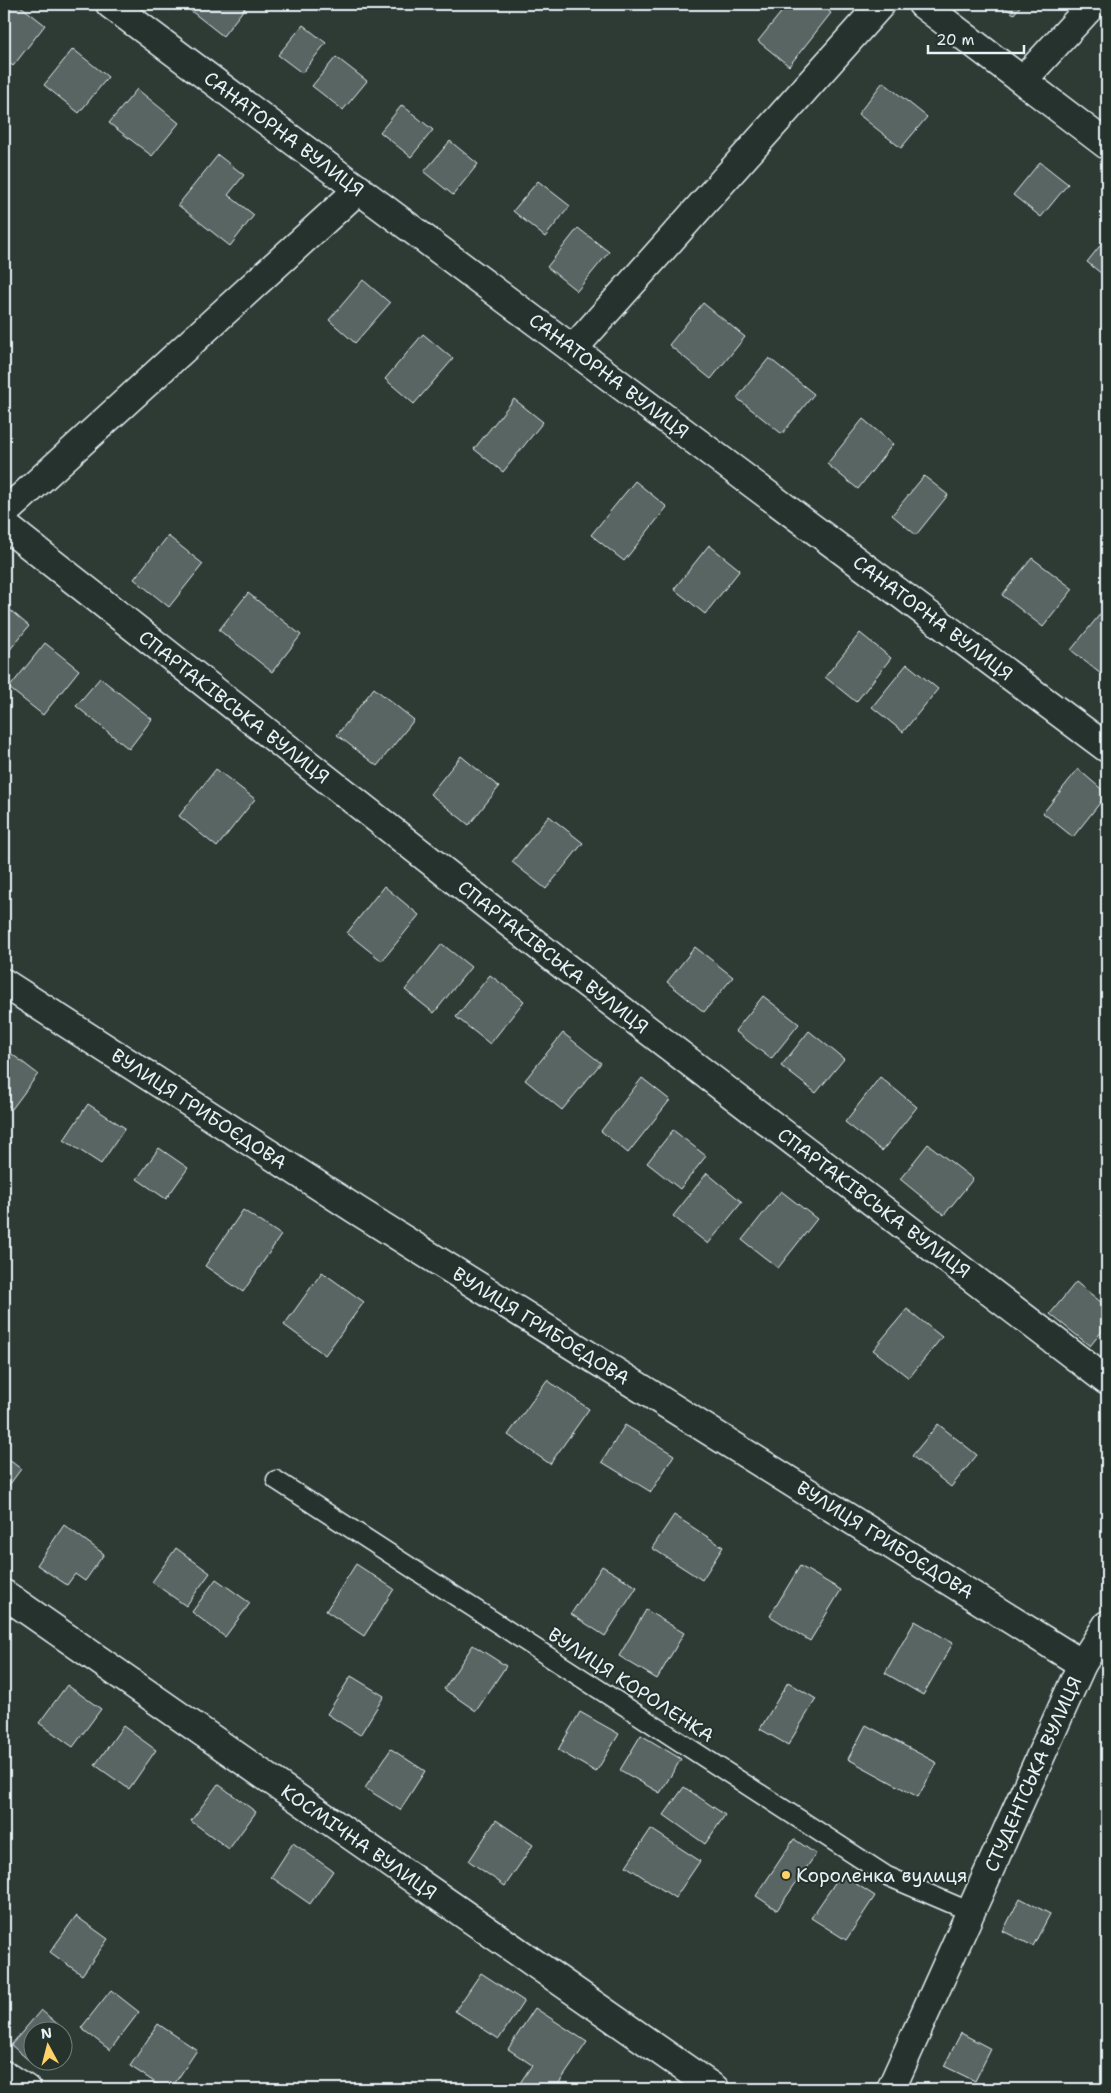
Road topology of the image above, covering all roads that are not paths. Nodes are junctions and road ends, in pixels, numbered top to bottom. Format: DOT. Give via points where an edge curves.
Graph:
graph roads {
  1 [pos="110,4"];
  2 [pos="881,4"];
  3 [pos="922,4"];
  4 [pos="1093,4"];
  5 [pos="1022,80"];
  6 [pos="1107,145"];
  7 [pos="359,189"];
  8 [pos="573,349"];
  9 [pos="4,513"];
  10 [pos="4,525"];
  11 [pos="1107,748"];
  12 [pos="4,983"];
  13 [pos="1107,1381"];
  14 [pos="276,1480"];
  15 [pos="4,1594"];
  16 [pos="1107,1625"];
  17 [pos="1082,1664"];
  18 [pos="971,1912"];
  19 [pos="4,2075"];
  20 [pos="26,2089"];
  21 [pos="715,2089"];
  22 [pos="891,2089"];
  1 -- 7 [label="street, САНАТОРНА ВУЛИЦЯ"];
  2 -- 8 [label="street"];
  3 -- 5 [label="street"];
  4 -- 5 [label="street"];
  5 -- 6 [label="street"];
  7 -- 8 [label="street, САНАТОРНА ВУЛИЦЯ"];
  7 -- 9 [label="street"];
  8 -- 11 [label="street, САНАТОРНА ВУЛИЦЯ"];
  10 -- 13 [label="street, СПАРТАКІВСЬКА ВУЛИЦЯ" via="564,966"];
  12 -- 17 [label="street, ВУЛИЦЯ ГРИБОЄДОВА" via="358,1211"];
  14 -- 18 [label="lane, ВУЛИЦЯ КОРОЛЕНКА" via="887,1876"];
  15 -- 21 [label="street, КОСМІЧНА ВУЛИЦЯ"];
  16 -- 17 [label="street, СТУДЕНТСЬКА ВУЛИЦЯ"];
  17 -- 18 [label="street, СТУДЕНТСЬКА ВУЛИЦЯ"];
  18 -- 22 [label="street, СТУДЕНТСЬКА ВУЛИЦЯ"];
  19 -- 20 [label="street"];
}
